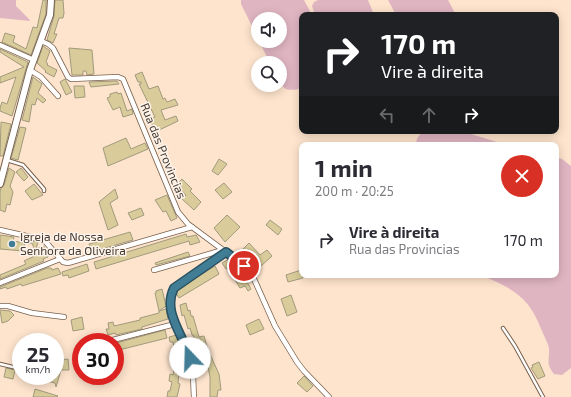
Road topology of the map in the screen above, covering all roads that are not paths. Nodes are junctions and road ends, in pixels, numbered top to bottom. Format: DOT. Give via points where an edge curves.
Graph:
graph roads {
  1 [pos="51,0"];
  2 [pos="41,41"];
  3 [pos="0,45"];
  4 [pos="34,60"];
  5 [pos="30,70"];
  6 [pos="58,96"];
  7 [pos="7,159"];
  8 [pos="0,184"];
  9 [pos="44,191"];
  10 [pos="192,227"];
  11 [pos="0,230"];
  12 [pos="225,251"];
  13 [pos="62,260"];
  14 [pos="154,270"];
  15 [pos="0,283"];
  16 [pos="0,306"];
  17 [pos="64,317"];
  18 [pos="175,324"];
  19 [pos="503,328"];
  20 [pos="124,337"];
  21 [pos="0,364"];
  22 [pos="12,367"];
  23 [pos="194,397"];
  24 [pos="329,397"];
  25 [pos="543,397"];
  1 -- 2 [label="street" via="50,16"];
  2 -- 4 [label="street"];
  2 -- 10 [label="street, Rua das Provincias" via="54,48 71,79 118,76 123,79 174,205"];
  3 -- 4 [label="street"];
  4 -- 5 [label="street"];
  5 -- 6 [label="street" via="41,77"];
  5 -- 7 [label="street"];
  7 -- 8 [label="street"];
  7 -- 9 [label="lane" via="24,165"];
  10 -- 12 [label="street, Rua das Provincias"];
  10 -- 13 [label="street" via="68,264"];
  11 -- 13 [label="street" via="44,240"];
  12 -- 14 [label="street"];
  12 -- 18 [label="street" via="174,288 169,304"];
  12 -- 24 [label="street, Rua das Provincias" via="252,274 275,326 293,356"];
  13 -- 15 [label="street"];
  16 -- 17 [label="street"];
  18 -- 20 [label="street"];
  18 -- 23 [label="street" via="190,358"];
  19 -- 25 [label="lane"];
  21 -- 22 [label="lane"];
}
